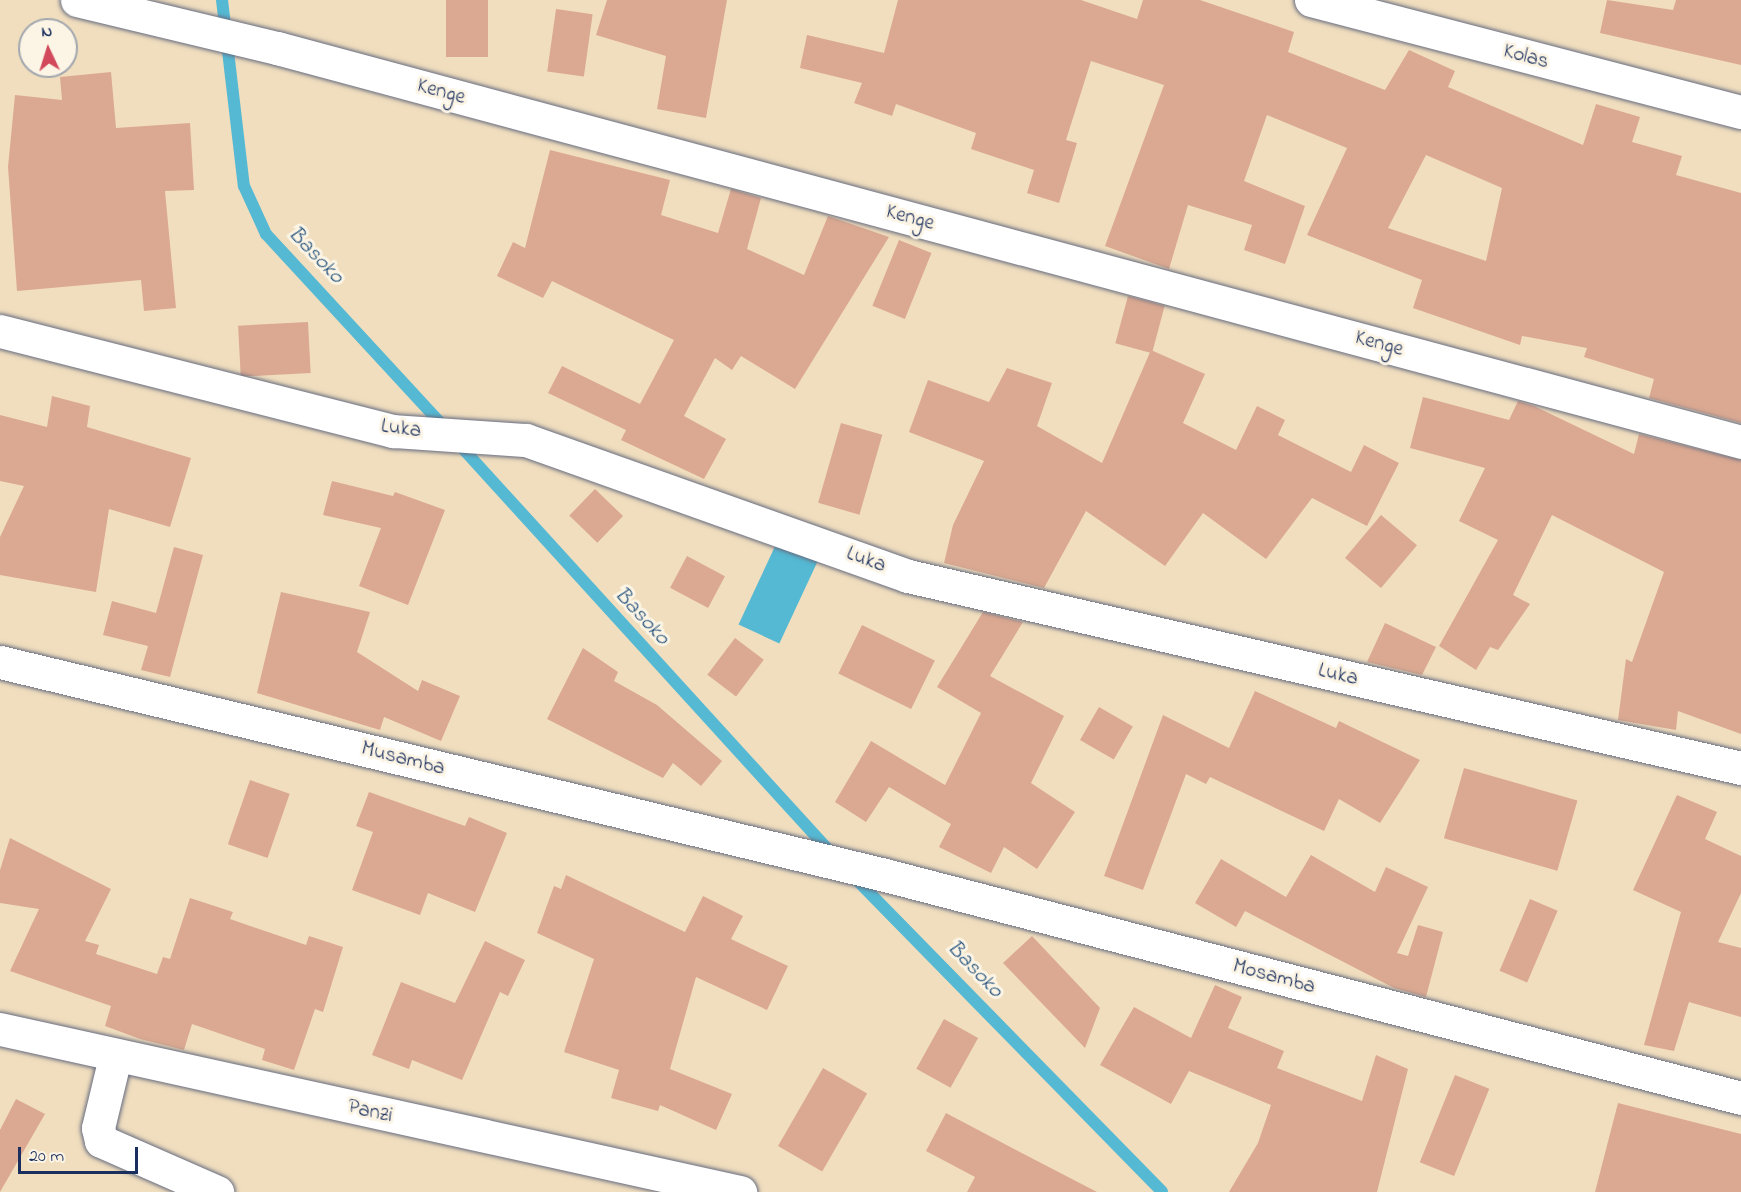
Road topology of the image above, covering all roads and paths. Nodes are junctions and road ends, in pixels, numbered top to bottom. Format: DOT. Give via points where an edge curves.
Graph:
graph roads {
  1 [pos="77,0"];
  2 [pos="1311,0"];
  3 [pos="1741,112"];
  4 [pos="0,331"];
  5 [pos="1741,442"];
  6 [pos="0,662"];
  7 [pos="1741,768"];
  8 [pos="806,856"];
  9 [pos="0,1029"];
  10 [pos="115,1057"];
  11 [pos="1741,1098"];
  12 [pos="217,1192"];
  13 [pos="740,1192"];
  1 -- 5 [label="street, Kenge" via="277,48"];
  2 -- 3 [label="street, Kolas"];
  4 -- 7 [label="street, Luka" via="393,431 526,440 908,576"];
  6 -- 8 [label="street, Musamba"];
  8 -- 11 [label="street, Mosamba"];
  9 -- 10 [label="street, Panzi"];
  10 -- 12 [label="street" via="98,1128 101,1141 111,1150"];
  10 -- 13 [label="street, Panzi"];
}
